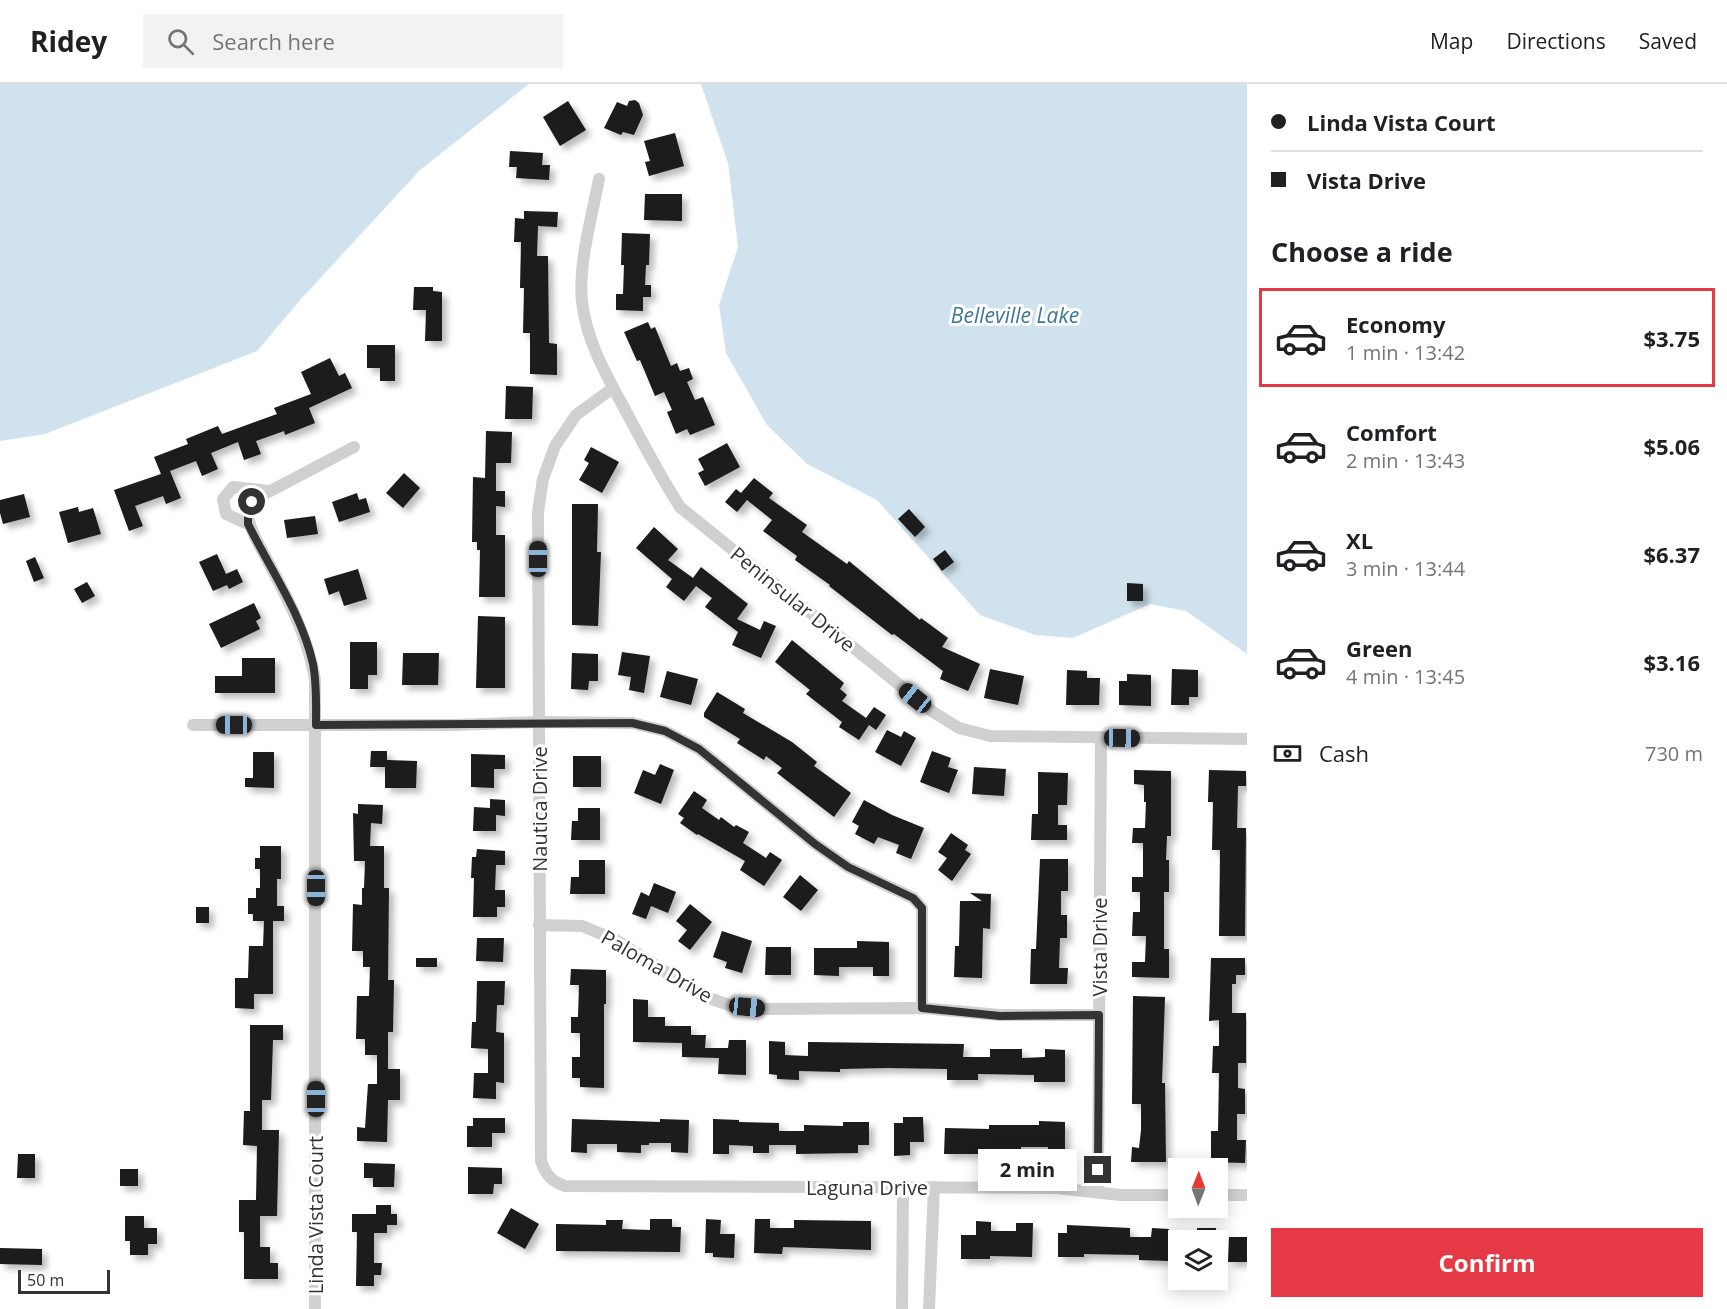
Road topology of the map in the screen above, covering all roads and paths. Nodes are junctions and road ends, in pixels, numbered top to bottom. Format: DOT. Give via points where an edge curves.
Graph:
graph roads {
  1 [pos="599,179"];
  2 [pos="613,388"];
  3 [pos="354,447"];
  4 [pos="269,491"];
  5 [pos="248,524"];
  6 [pos="539,722"];
  7 [pos="194,725"];
  8 [pos="316,725"];
  9 [pos="1101,737"];
  10 [pos="1247,739"];
  11 [pos="539,925"];
  12 [pos="922,1008"];
  13 [pos="1099,1015"];
  14 [pos="554,1182"];
  15 [pos="903,1187"];
  16 [pos="934,1187"];
  17 [pos="1098,1192"];
  18 [pos="1168,1195"];
  19 [pos="1228,1195"];
  20 [pos="1247,1195"];
  21 [pos="315,1309"];
  22 [pos="903,1309"];
  23 [pos="929,1309"];
  1 -- 2 [label="street, Peninsular Drive" via="583,269 582,300 588,336"];
  2 -- 6 [label="street, Nautica Drive" via="576,415 555,446 543,479 538,512"];
  2 -- 9 [label="street, Peninsular Drive" via="680,507 933,712 959,728 990,736"];
  3 -- 4 [label="street"];
  4 -- 5 [label="street" via="252,502"];
  4 -- 5 [label="street, Linda Vista Court" via="233,487 223,499 226,514"];
  5 -- 8 [label="street, Linda Vista Court" via="307,644 315,680"];
  6 -- 8 [label="street"];
  6 -- 11 [label="street, Nautica Drive"];
  6 -- 12 [label="street" via="632,723 665,731 699,749 848,867 913,898 922,908"];
  7 -- 8 [label="street"];
  8 -- 21 [label="street, Linda Vista Court"];
  9 -- 10 [label="street, Peninsular Drive"];
  9 -- 13 [label="street, Vista Drive"];
  11 -- 12 [label="street, Paloma Drive" via="582,926 616,940 703,996 732,1006"];
  11 -- 14 [label="street, Nautica Drive" via="540,1161"];
  12 -- 13 [label="street, Paloma Drive" via="1000,1016"];
  13 -- 17 [label="street, Vista Drive"];
  14 -- 15 [label="street, Laguna Drive" via="565,1186"];
  15 -- 16 [label="street, Laguna Drive"];
  15 -- 22 [label="street"];
  16 -- 17 [label="street, Laguna Drive"];
  16 -- 23 [label="street"];
  17 -- 18 [label="street, Laguna Drive"];
  19 -- 20 [label="street"];
}
